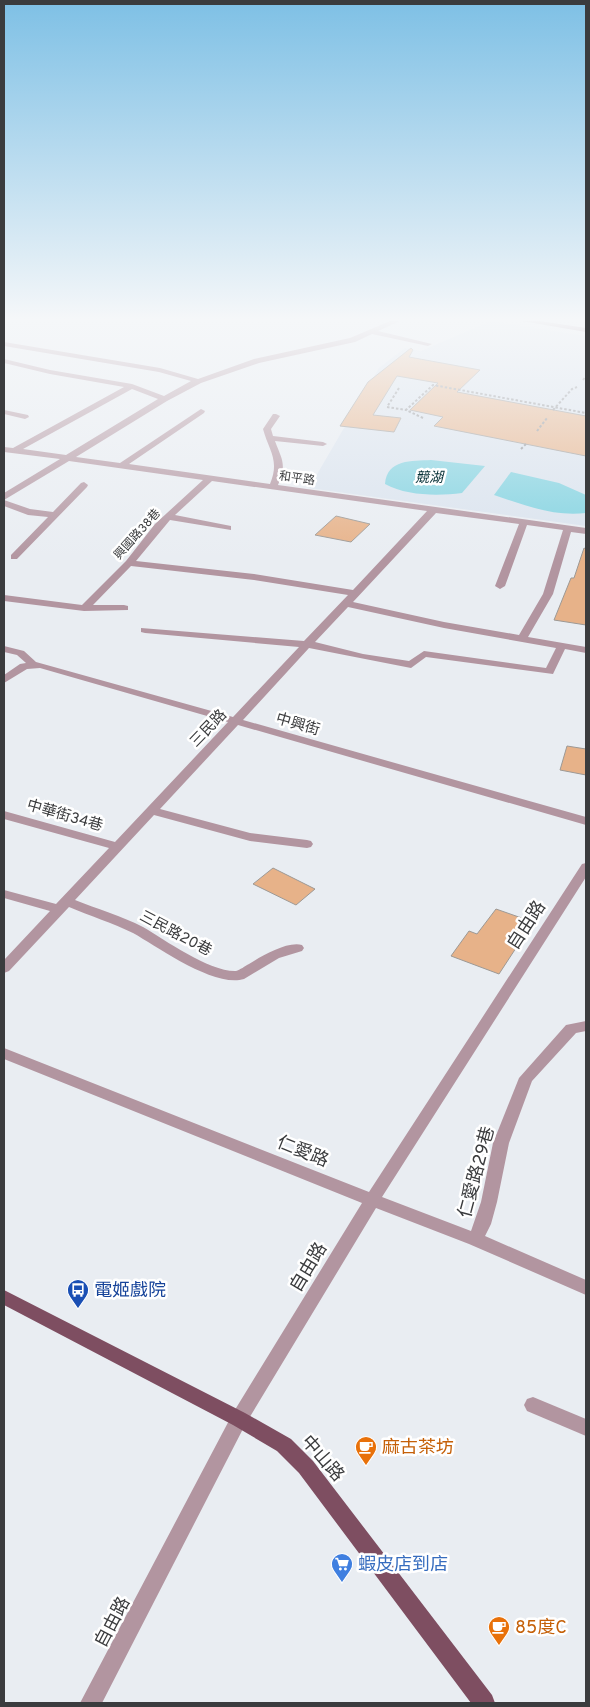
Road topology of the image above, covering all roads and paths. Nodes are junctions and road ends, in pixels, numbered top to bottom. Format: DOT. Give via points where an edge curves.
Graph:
graph roads {
  1 [pos="104,401"];
  2 [pos="161,401"];
  3 [pos="391,401"];
  4 [pos="416,401"];
  5 [pos="513,401"];
  6 [pos="562,401"];
  7 [pos="555,409"];
  8 [pos="406,410"];
  9 [pos="201,411"];
  10 [pos="4,412"];
  11 [pos="586,413"];
  12 [pos="276,416"];
  13 [pos="25,417"];
  14 [pos="422,418"];
  15 [pos="547,418"];
  16 [pos="536,431"];
  17 [pos="271,438"];
  18 [pos="323,444"];
  19 [pos="526,444"];
  20 [pos="521,449"];
  21 [pos="8,450"];
  22 [pos="66,459"];
  23 [pos="121,466"];
  24 [pos="210,478"];
  25 [pos="84,485"];
  26 [pos="273,487"];
  27 [pos="4,497"];
  28 [pos="4,503"];
  29 [pos="432,510"];
  30 [pos="55,515"];
  31 [pos="169,517"];
  32 [pos="524,522"];
  33 [pos="228,528"];
  34 [pos="568,528"];
  35 [pos="586,530"];
  36 [pos="14,557"];
  37 [pos="129,563"];
  38 [pos="500,586"];
  39 [pos="353,593"];
  40 [pos="4,598"];
  41 [pos="345,603"];
  42 [pos="84,608"];
  43 [pos="124,608"];
  44 [pos="145,630"];
  45 [pos="522,639"];
  46 [pos="306,645"];
  47 [pos="562,646"];
  48 [pos="4,648"];
  49 [pos="586,650"];
  50 [pos="32,664"];
  51 [pos="4,680"];
  52 [pos="235,722"];
  53 [pos="150,810"];
  54 [pos="4,815"];
  55 [pos="586,821"];
  56 [pos="307,844"];
  57 [pos="117,846"];
  58 [pos="586,867"];
  59 [pos="4,894"];
  60 [pos="62,905"];
  61 [pos="297,948"];
  62 [pos="4,968"];
  63 [pos="586,1026"];
  64 [pos="4,1053"];
  65 [pos="372,1200"];
  66 [pos="475,1240"];
  67 [pos="586,1288"];
  68 [pos="4,1297"];
  69 [pos="533,1405"];
  70 [pos="239,1420"];
  71 [pos="586,1428"];
  72 [pos="91,1703"];
  73 [pos="484,1703"];
  1 -- 21 [label="street"];
  2 -- 22 [label="street"];
  3 -- 8 [label="path" via="387,407"];
  4 -- 8 [label="path"];
  5 -- 7 [label="path"];
  6 -- 7 [label="path"];
  7 -- 11 [label="path"];
  8 -- 14 [label="path"];
  9 -- 23 [label="street"];
  10 -- 13 [label="street"];
  12 -- 17 [label="street" via="267,429"];
  15 -- 16 [label="path"];
  17 -- 18 [label="street"];
  17 -- 26 [label="street" via="280,460"];
  19 -- 20 [label="path"];
  21 -- 22 [label="street, 和平路"];
  22 -- 23 [label="street, 和平路"];
  22 -- 27 [label="street"];
  23 -- 24 [label="street, 和平路"];
  24 -- 26 [label="street, 和平路"];
  24 -- 31 [label="street, 興國路38巷"];
  25 -- 30 [label="street"];
  26 -- 29 [label="street, 和平路"];
  28 -- 30 [label="street" via="28,512"];
  29 -- 32 [label="street, 和平路"];
  29 -- 39 [label="street, 三民路"];
  30 -- 36 [label="street"];
  31 -- 33 [label="street"];
  31 -- 37 [label="street, 興國路38巷"];
  32 -- 34 [label="street, 和平路"];
  32 -- 38 [label="street"];
  34 -- 35 [label="street, 和平路"];
  34 -- 45 [label="street" via="548,594"];
  37 -- 39 [label="street" via="254,577"];
  37 -- 42 [label="street, 興國路38巷"];
  39 -- 41 [label="street, 三民路"];
  40 -- 42 [label="street"];
  41 -- 45 [label="street"];
  41 -- 46 [label="street, 三民路"];
  42 -- 43 [label="street"];
  44 -- 46 [label="street"];
  45 -- 47 [label="street"];
  46 -- 47 [label="street" via="411,665 424,654 549,672"];
  46 -- 52 [label="street, 三民路"];
  47 -- 49 [label="street"];
  48 -- 50 [label="street" via="28,655"];
  50 -- 51 [label="street"];
  50 -- 52 [label="street, 中興街"];
  52 -- 53 [label="street, 三民路"];
  52 -- 55 [label="street, 中興街"];
  53 -- 56 [label="street" via="250,837"];
  53 -- 57 [label="street, 三民路"];
  54 -- 57 [label="street, 中華街34巷"];
  57 -- 60 [label="street, 三民路"];
  58 -- 65 [label="street, 自由路"];
  59 -- 60 [label="street, 三民路20巷"];
  60 -- 61 [label="street, 三民路20巷" via="137,930 165,948 226,974 238,976 274,955"];
  60 -- 62 [label="street, 三民路"];
  63 -- 66 [label="street, 仁愛路29巷" via="571,1029 526,1078 500,1144 489,1202"];
  64 -- 65 [label="street, 仁愛路"];
  65 -- 66 [label="street, 仁愛路"];
  65 -- 70 [label="street, 自由路"];
  66 -- 67 [label="street, 仁愛路"];
  68 -- 70 [label="main road, 中山路"];
  69 -- 71 [label="street"];
  70 -- 72 [label="street, 自由路"];
  70 -- 73 [label="main road, 中山路" via="284,1445 306,1467"];
}
